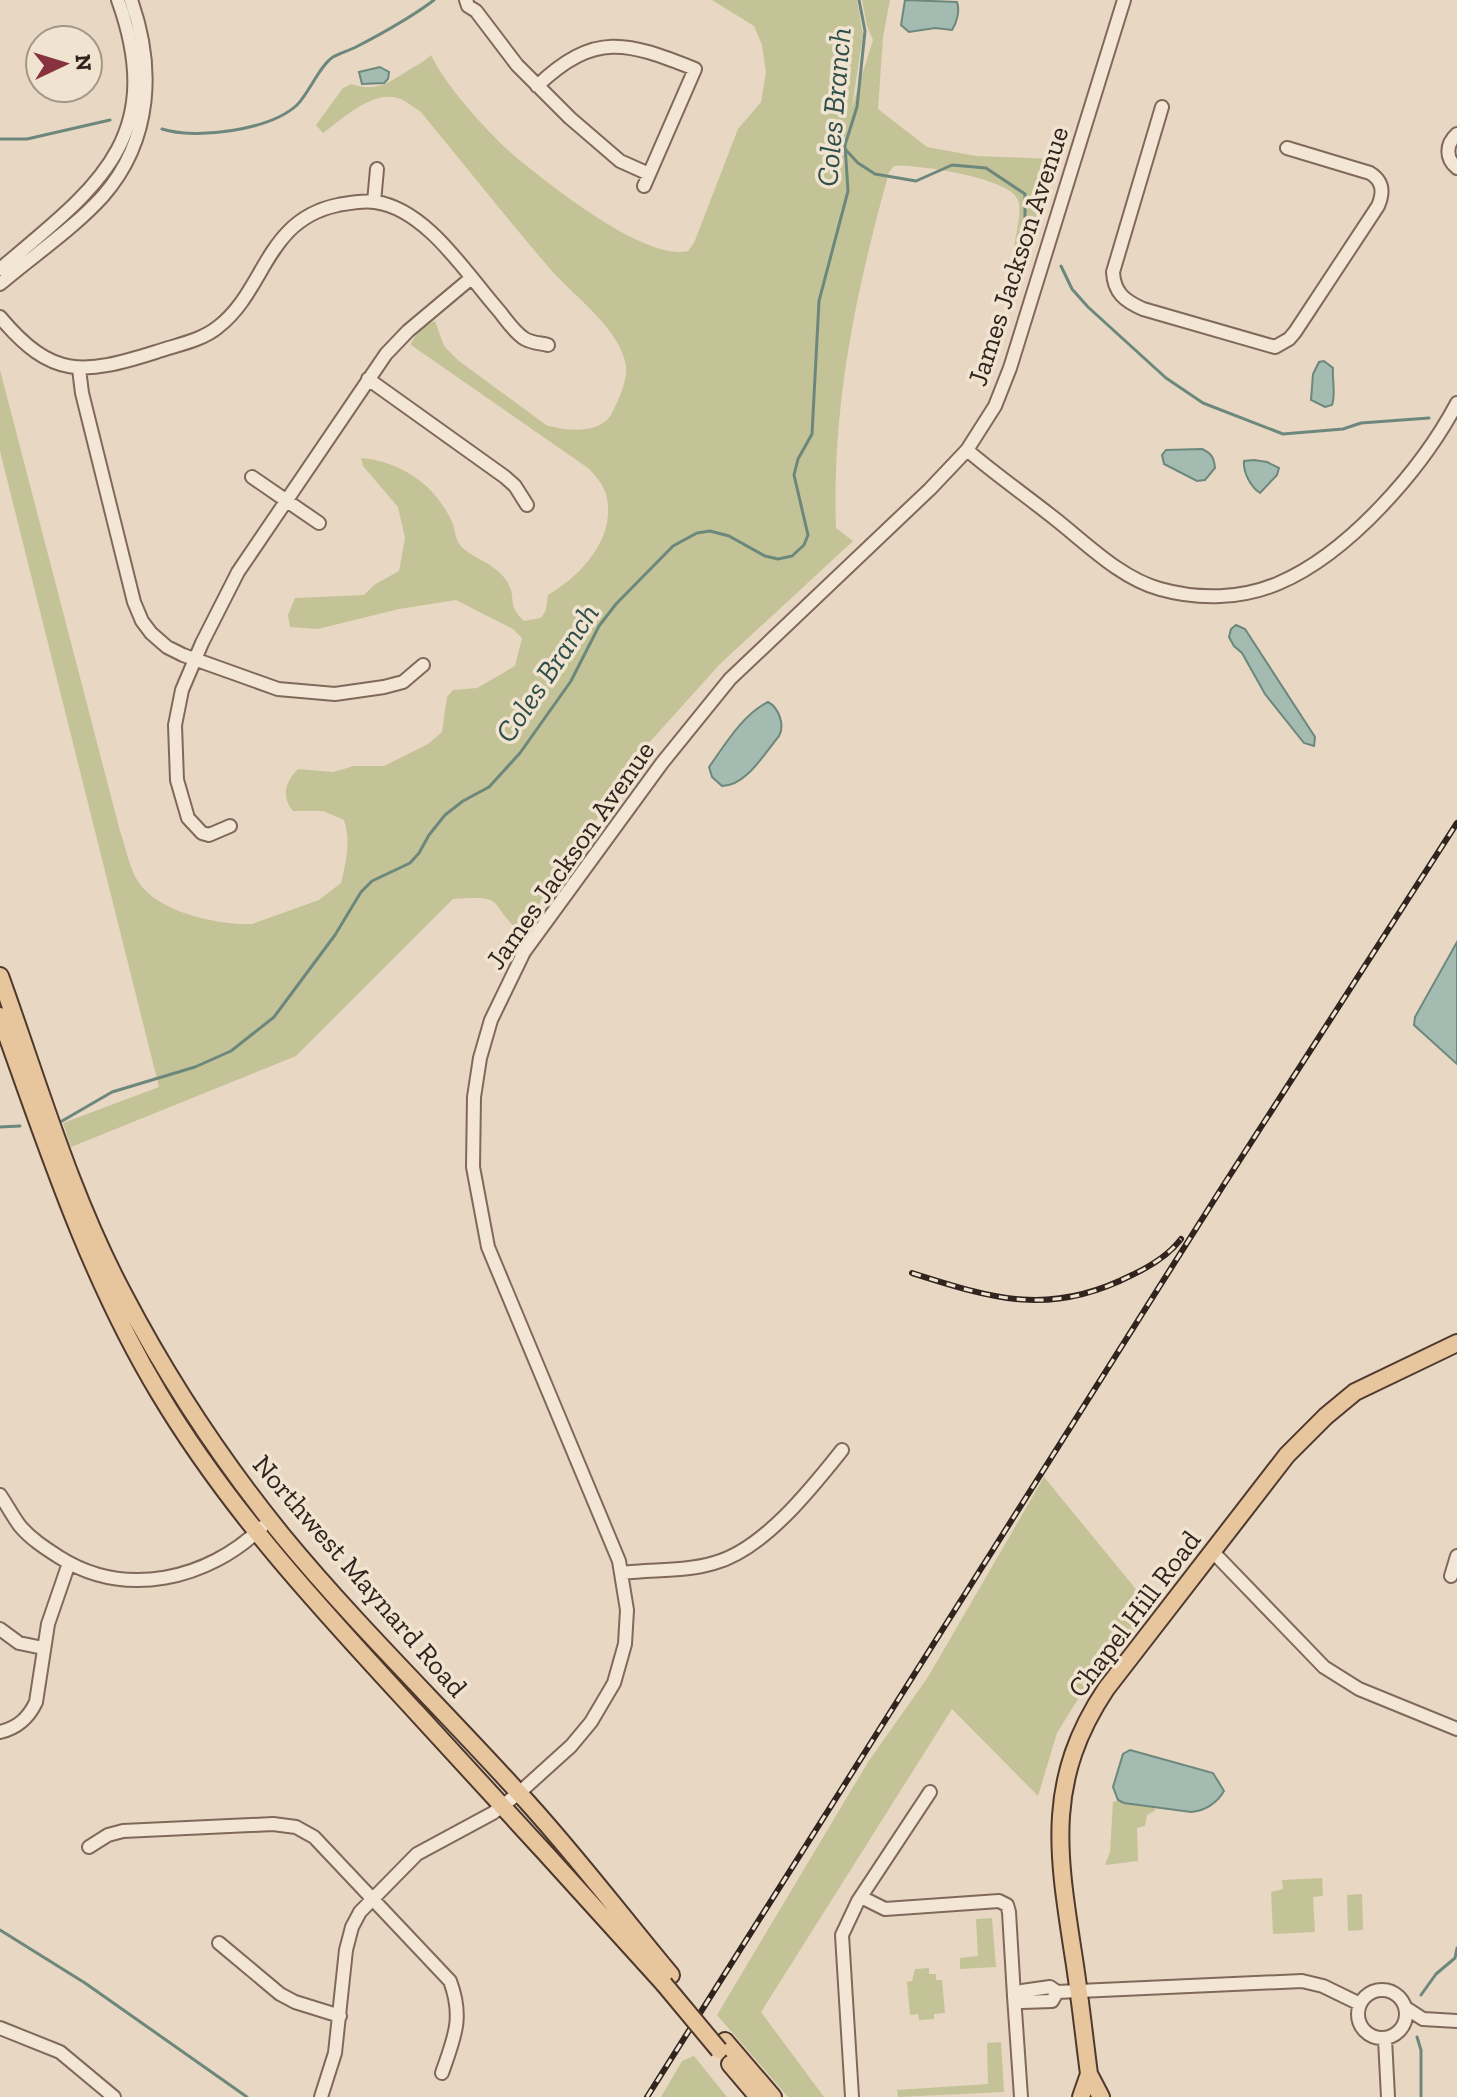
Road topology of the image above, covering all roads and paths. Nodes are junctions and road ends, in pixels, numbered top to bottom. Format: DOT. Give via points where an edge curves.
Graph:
graph roads {
  1 [pos="123,0"];
  2 [pos="466,0"];
  3 [pos="1124,0"];
  4 [pos="476,5"];
  5 [pos="537,86"];
  6 [pos="1162,107"];
  7 [pos="1457,134"];
  8 [pos="1287,148"];
  9 [pos="1457,168"];
  10 [pos="377,169"];
  11 [pos="374,202"];
  12 [pos="0,269"];
  13 [pos="470,279"];
  14 [pos="0,284"];
  15 [pos="0,317"];
  16 [pos="548,345"];
  17 [pos="79,369"];
  18 [pos="368,379"];
  19 [pos="1457,403"];
  20 [pos="967,450"];
  21 [pos="252,477"];
  22 [pos="286,500"];
  23 [pos="527,505"];
  24 [pos="319,523"];
  25 [pos="194,660"];
  26 [pos="423,665"];
  27 [pos="230,826"];
  28 [pos="0,976"];
  29 [pos="0,1016"];
  30 [pos="4,1040"];
  31 [pos="1457,1343"];
  32 [pos="842,1450"];
  33 [pos="0,1495"];
  34 [pos="270,1520"];
  35 [pos="256,1534"];
  36 [pos="1213,1552"];
  37 [pos="1457,1556"];
  38 [pos="69,1563"];
  39 [pos="622,1573"];
  40 [pos="1451,1576"];
  41 [pos="0,1629"];
  42 [pos="43,1648"];
  43 [pos="1457,1729"];
  44 [pos="0,1732"];
  45 [pos="930,1792"];
  46 [pos="519,1793"];
  47 [pos="503,1806"];
  48 [pos="89,1847"];
  49 [pos="372,1897"];
  50 [pos="861,1897"];
  51 [pos="219,1943"];
  52 [pos="667,1980"];
  53 [pos="1079,1990"];
  54 [pos="1015,1996"];
  55 [pos="1360,2004"];
  56 [pos="1406,2008"];
  57 [pos="340,2016"];
  58 [pos="1423,2019"];
  59 [pos="1457,2021"];
  60 [pos="1404,2024"];
  61 [pos="0,2028"];
  62 [pos="1385,2039"];
  63 [pos="722,2046"];
  64 [pos="442,2073"];
  65 [pos="1089,2074"];
  66 [pos="114,2097"];
  67 [pos="321,2097"];
  68 [pos="758,2097"];
  69 [pos="773,2097"];
  70 [pos="852,2097"];
  71 [pos="1021,2097"];
  72 [pos="1081,2097"];
  73 [pos="1101,2097"];
  74 [pos="1388,2097"];
  1 -- 12 [label="street" via="134,75 120,145 100,180 79,202"];
  1 -- 14 [label="street" via="143,37 148,79 140,129 125,165 92,206"];
  2 -- 4 [label="street" via="468,6"];
  3 -- 20 [label="street, James Jackson Avenue" via="1010,368 995,406"];
  4 -- 5 [label="street" via="500,45"];
  5 -- 5 [label="street" via="558,66 599,48 631,47 695,69 647,180"];
  6 -- 8 [label="street" via="1114,283 1128,303 1143,309 1275,347 1295,332 1378,206 1383,190 1370,173"];
  7 -- 9 [label="street" via="1448,152"];
  10 -- 11 [label="street"];
  11 -- 13 [label="street" via="423,224"];
  11 -- 17 [label="street" via="334,206 297,223 234,311 209,333 120,364"];
  13 -- 16 [label="street" via="520,336"];
  13 -- 18 [label="street" via="396,342"];
  15 -- 17 [label="street" via="25,346"];
  17 -- 25 [label="street" via="134,602 142,621 167,647"];
  18 -- 22 [label="street"];
  18 -- 23 [label="street" via="505,477"];
  19 -- 20 [label="street" via="1399,487 1330,551 1269,587 1207,597 1158,589 1125,572"];
  20 -- 39 [label="street, James Jackson Avenue" via="730,679 539,930 491,1020 479,1066 472,1139 488,1247"];
  21 -- 22 [label="street"];
  22 -- 24 [label="street"];
  22 -- 25 [label="street" via="238,572"];
  25 -- 26 [label="street" via="269,687 315,694 403,682"];
  25 -- 27 [label="street" via="175,725 177,780 188,818 202,833"];
  28 -- 34 [label="main road, Northwest Maynard Road" via="72,1184 102,1250 185,1398"];
  29 -- 30 [label="main road, Northwest Maynard Road"];
  30 -- 35 [label="main road, Northwest Maynard Road" via="107,1294 179,1426"];
  31 -- 36 [label="main road, Chapel Hill Road" via="1355,1392 1326,1416 1287,1455"];
  32 -- 39 [label="street" via="764,1535 731,1557 687,1568"];
  33 -- 38 [label="street" via="34,1540"];
  34 -- 35 [label="street"];
  34 -- 46 [label="main road, Northwest Maynard Road"];
  35 -- 38 [label="street" via="216,1562 158,1580 119,1580"];
  35 -- 47 [label="main road, Northwest Maynard Road"];
  36 -- 43 [label="street" via="1324,1667 1359,1689"];
  36 -- 53 [label="main road, Chapel Hill Road" via="1088,1715 1064,1781 1060,1857"];
  37 -- 40 [label="street"];
  38 -- 42 [label="street"];
  39 -- 46 [label="street, James Jackson Avenue" via="626,1636 608,1696 571,1746"];
  41 -- 42 [label="street" via="12,1640"];
  42 -- 44 [label="street" via="32,1711 18,1726"];
  45 -- 50 [label="street"];
  46 -- 47 [label="street, James Jackson Avenue"];
  46 -- 52 [label="main road, Northwest Maynard Road"];
  47 -- 49 [label="street, James Jackson Avenue" via="417,1854"];
  47 -- 52 [label="main road, Northwest Maynard Road"];
  48 -- 49 [label="street" via="123,1831 288,1825 314,1837"];
  49 -- 57 [label="street, James Jackson Avenue" via="352,1927"];
  49 -- 64 [label="street" via="440,1969 456,1996 458,2026"];
  50 -- 54 [label="street" via="885,1909 999,1901 1007,1905"];
  50 -- 70 [label="street" via="842,1935"];
  51 -- 57 [label="street" via="280,1994"];
  52 -- 63 [label="main road, Northwest Maynard Road, bridge"];
  53 -- 54 [label="street" via="1057,1992 1052,2001 1022,2002"];
  53 -- 55 [label="street" via="1302,1981"];
  53 -- 65 [label="main road, Chapel Hill Road"];
  54 -- 71 [label="street"];
  55 -- 56 [label="street" via="1384,1990"];
  55 -- 62 [label="street" via="1362,2027"];
  56 -- 58 [label="street"];
  56 -- 60 [label="street"];
  57 -- 67 [label="street, James Jackson Avenue"];
  58 -- 59 [label="street"];
  58 -- 60 [label="street"];
  60 -- 62 [label="street"];
  61 -- 66 [label="street" via="60,2052"];
  62 -- 74 [label="street"];
  63 -- 68 [label="main road, Northwest Maynard Road"];
  63 -- 69 [label="main road, Northwest Maynard Road"];
  65 -- 72 [label="main road, Chapel Hill Road"];
  65 -- 73 [label="main road, Chapel Hill Road"];
}
